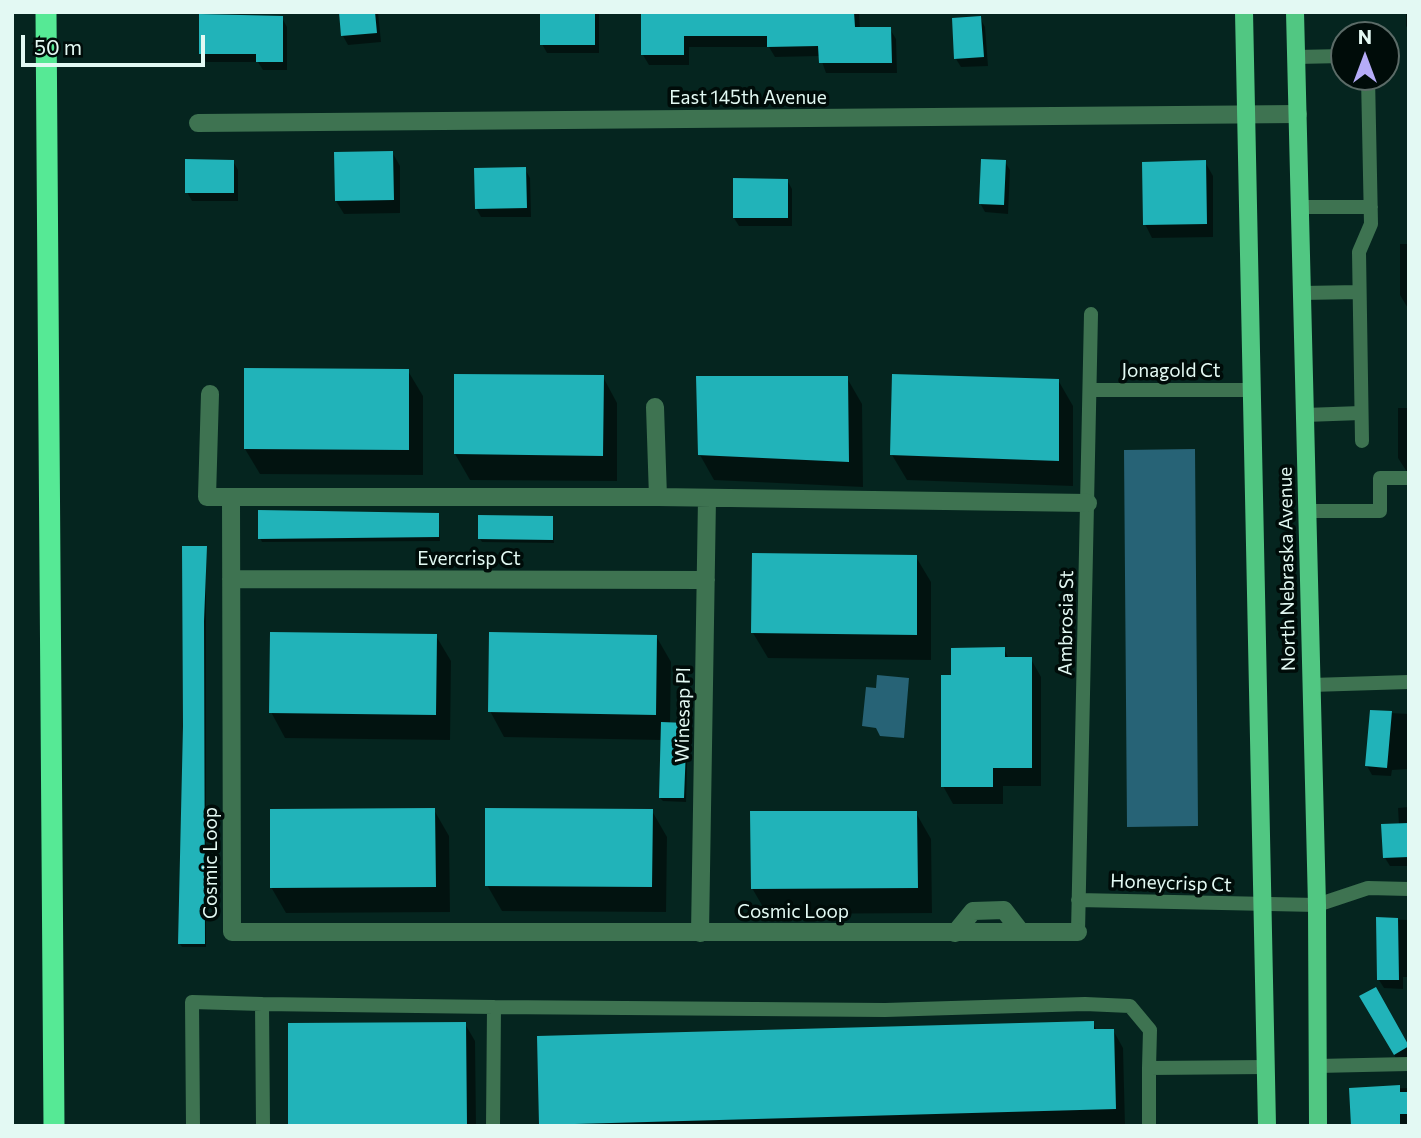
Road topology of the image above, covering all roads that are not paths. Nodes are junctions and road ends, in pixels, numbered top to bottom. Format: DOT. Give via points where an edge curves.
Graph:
graph roads {
  1 [pos="46,12"];
  2 [pos="1244,12"];
  3 [pos="1295,12"];
  4 [pos="1330,56"];
  5 [pos="1296,57"];
  6 [pos="1368,91"];
  7 [pos="1298,114"];
  8 [pos="1247,115"];
  9 [pos="198,123"];
  10 [pos="1371,207"];
  11 [pos="1300,208"];
  12 [pos="1359,292"];
  13 [pos="1302,293"];
  14 [pos="1091,314"];
  15 [pos="1090,390"];
  16 [pos="1253,390"];
  17 [pos="210,394"];
  18 [pos="655,407"];
  19 [pos="1361,413"];
  20 [pos="1305,415"];
  21 [pos="1362,440"];
  22 [pos="1409,478"];
  23 [pos="232,497"];
  24 [pos="658,497"];
  25 [pos="708,498"];
  26 [pos="1088,503"];
  27 [pos="1307,511"];
  28 [pos="232,579"];
  29 [pos="706,580"];
  30 [pos="1409,682"];
  31 [pos="1311,685"];
  32 [pos="1409,889"];
  33 [pos="1078,900"];
  34 [pos="1264,905"];
  35 [pos="1317,905"];
  36 [pos="1078,932"];
  37 [pos="700,933"];
  38 [pos="262,1004"];
  39 [pos="494,1007"];
  40 [pos="1409,1064"];
  41 [pos="1317,1066"];
  42 [pos="1266,1067"];
  43 [pos="1149,1068"];
  44 [pos="54,1126"];
  45 [pos="193,1126"];
  46 [pos="263,1126"];
  47 [pos="493,1126"];
  48 [pos="1149,1126"];
  49 [pos="1267,1126"];
  50 [pos="1318,1126"];
  1 -- 44 [label="highway"];
  2 -- 8 [label="main road, North Nebraska Avenue"];
  3 -- 5 [label="main road, North Nebraska Avenue"];
  4 -- 5 [label="lane"];
  5 -- 7 [label="main road, North Nebraska Avenue"];
  6 -- 10 [label="lane"];
  7 -- 8 [label="street, East 145th Avenue"];
  7 -- 11 [label="main road, North Nebraska Avenue"];
  8 -- 9 [label="street, East 145th Avenue"];
  8 -- 16 [label="main road, North Nebraska Avenue"];
  10 -- 11 [label="lane"];
  10 -- 12 [label="lane" via="1371,224 1359,253"];
  11 -- 13 [label="main road, North Nebraska Avenue"];
  12 -- 13 [label="lane"];
  12 -- 19 [label="lane"];
  13 -- 20 [label="main road, North Nebraska Avenue"];
  14 -- 15 [label="lane, Ambrosia St"];
  15 -- 16 [label="lane, Jonagold Ct"];
  15 -- 26 [label="lane, Ambrosia St"];
  16 -- 34 [label="main road, North Nebraska Avenue"];
  17 -- 23 [label="street" via="207,497"];
  18 -- 24 [label="street"];
  19 -- 20 [label="lane"];
  19 -- 21 [label="lane"];
  20 -- 27 [label="main road, North Nebraska Avenue"];
  22 -- 27 [label="lane" via="1380,478 1380,511"];
  23 -- 24 [label="street"];
  23 -- 28 [label="street, Cosmic Loop"];
  24 -- 25 [label="street"];
  25 -- 26 [label="street"];
  25 -- 29 [label="street, Winesap Pl"];
  26 -- 33 [label="lane, Ambrosia St"];
  27 -- 31 [label="main road, North Nebraska Avenue"];
  28 -- 29 [label="street, Evercrisp Ct"];
  28 -- 37 [label="street, Cosmic Loop" via="232,932"];
  29 -- 37 [label="street, Winesap Pl"];
  30 -- 31 [label="lane"];
  31 -- 35 [label="main road, North Nebraska Avenue"];
  32 -- 35 [label="lane, Honeycrisp Ct" via="1368,888"];
  33 -- 34 [label="lane, Honeycrisp Ct"];
  33 -- 36 [label="lane, Ambrosia St"];
  34 -- 35 [label="lane, Honeycrisp Ct"];
  34 -- 42 [label="main road, North Nebraska Avenue"];
  35 -- 41 [label="main road, North Nebraska Avenue"];
  36 -- 37 [label="street, Cosmic Loop" via="1021,932 1004,909 973,911 955,933"];
  38 -- 39 [label="lane"];
  38 -- 45 [label="lane" via="192,1002"];
  38 -- 46 [label="lane"];
  39 -- 43 [label="lane" via="886,1010 1130,1006 1150,1030"];
  39 -- 47 [label="lane"];
  40 -- 41 [label="lane"];
  41 -- 50 [label="main road, North Nebraska Avenue"];
  42 -- 43 [label="lane"];
  42 -- 49 [label="main road, North Nebraska Avenue"];
  43 -- 48 [label="lane"];
}
